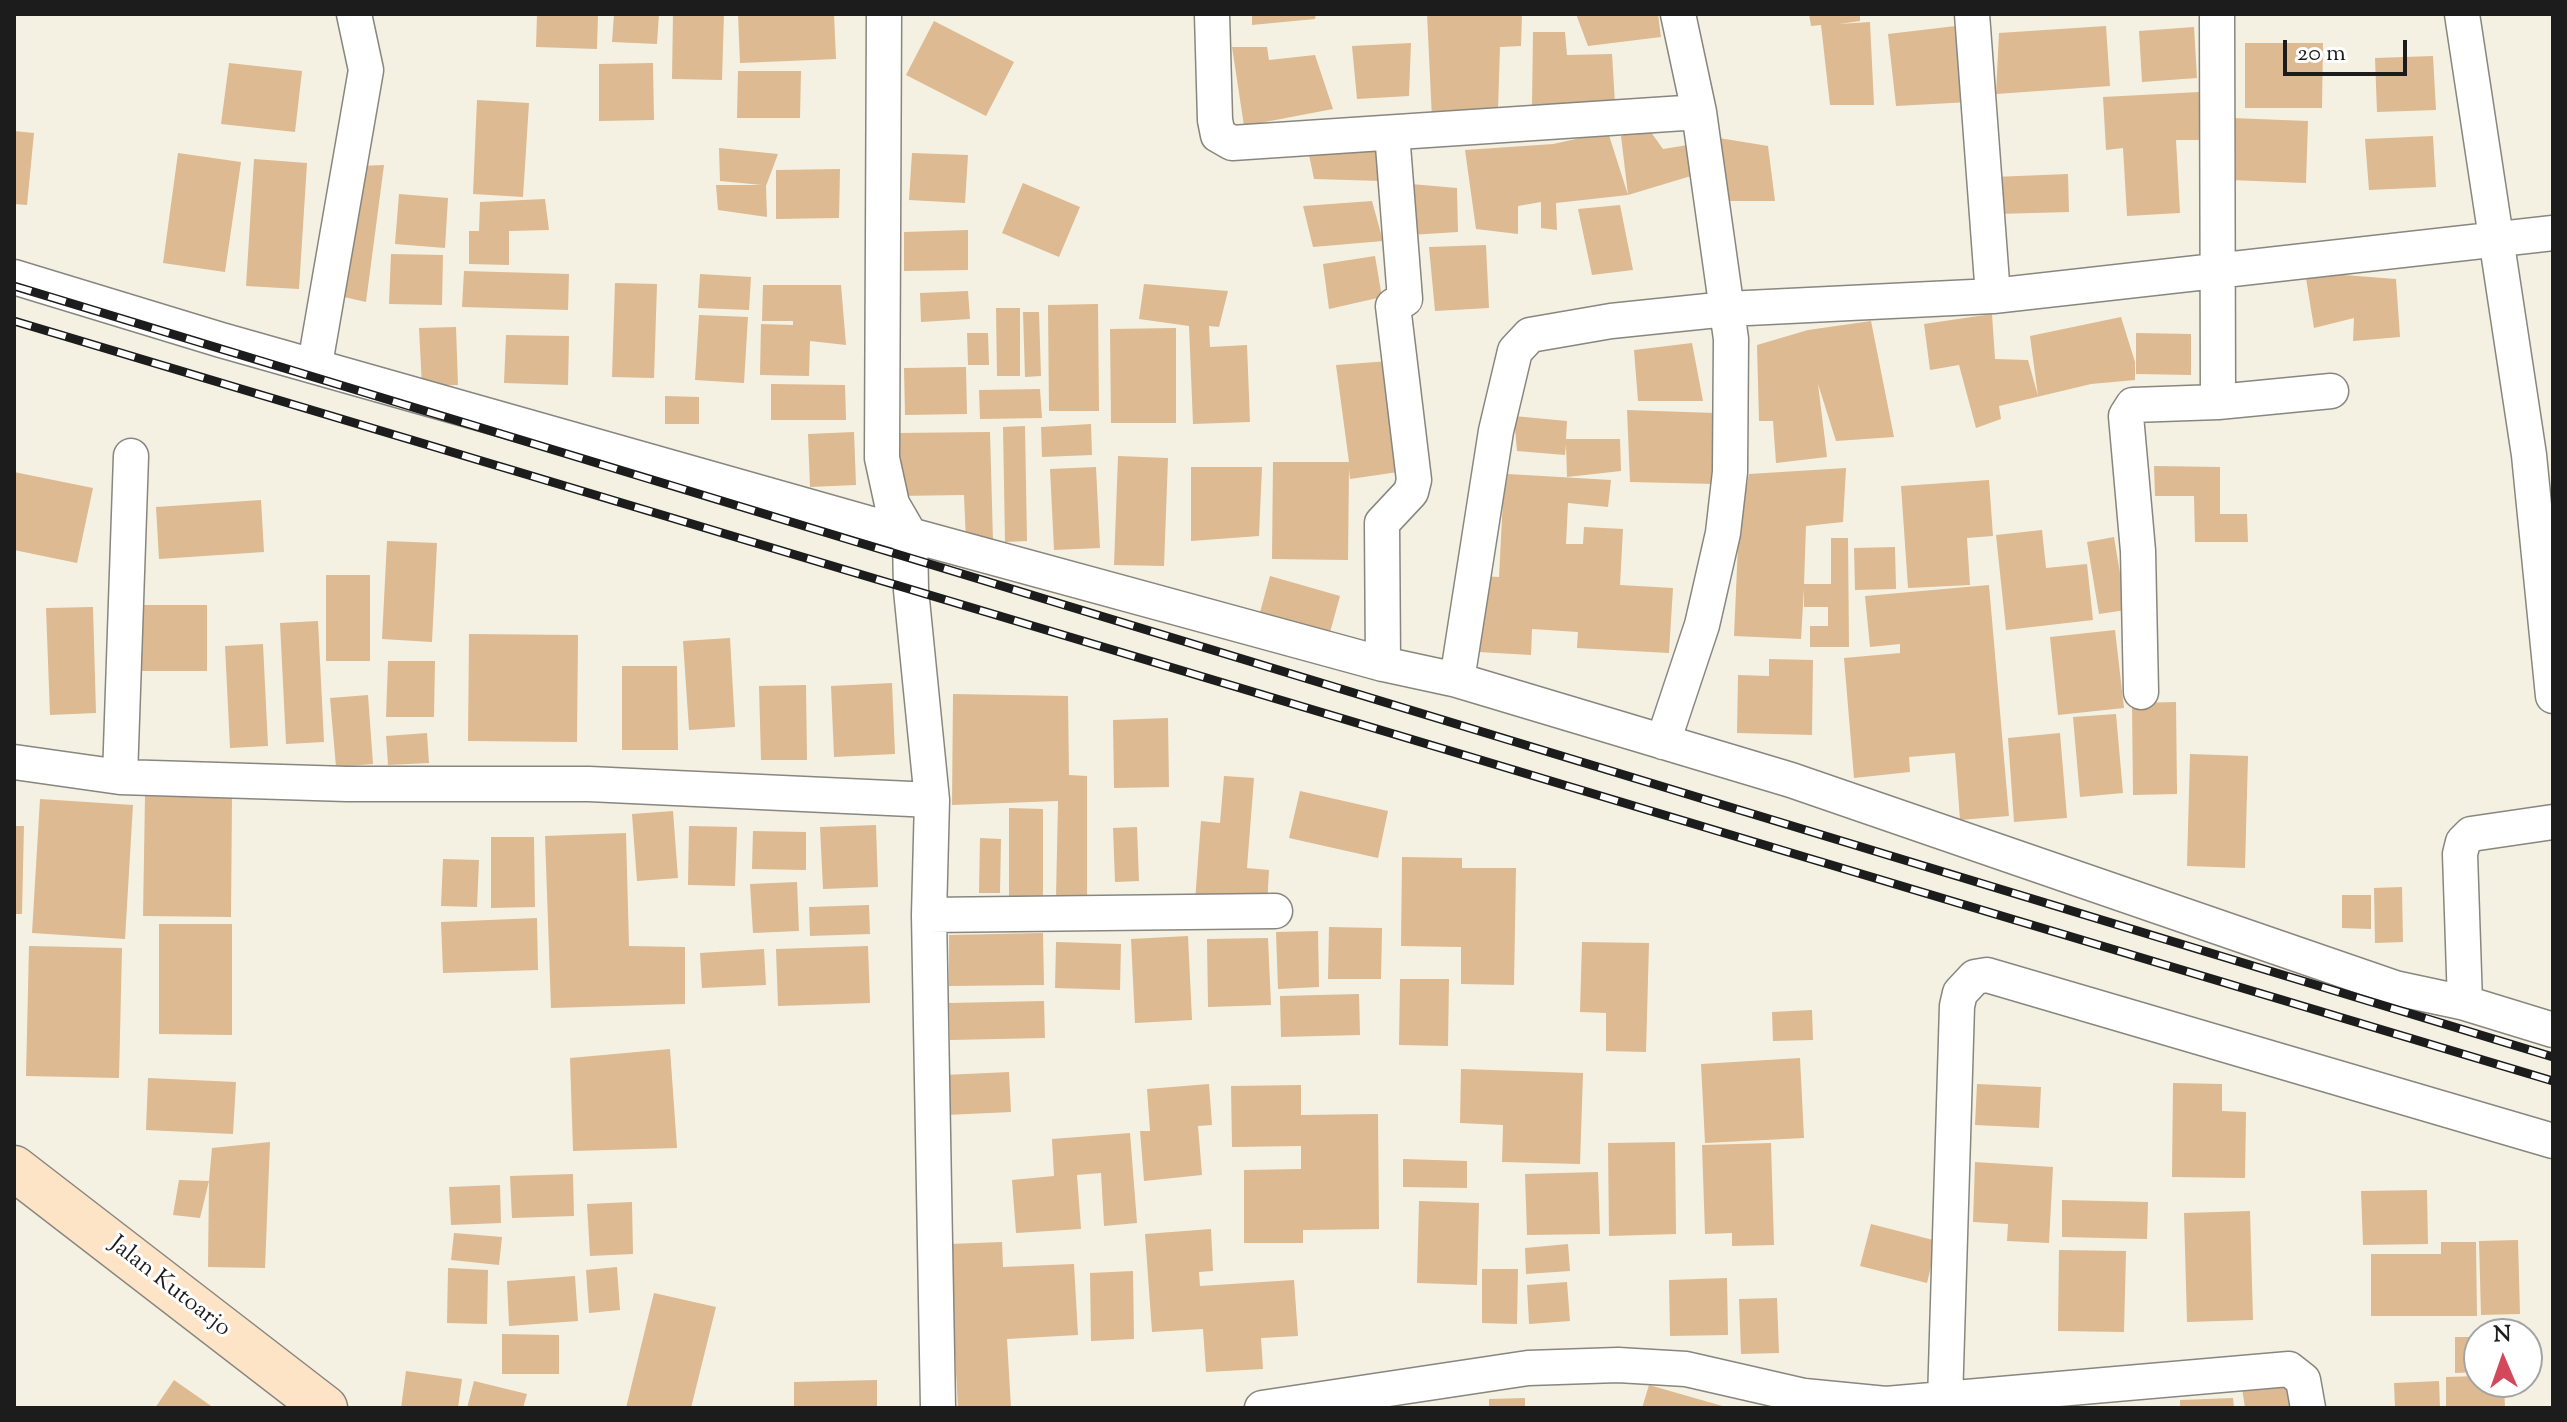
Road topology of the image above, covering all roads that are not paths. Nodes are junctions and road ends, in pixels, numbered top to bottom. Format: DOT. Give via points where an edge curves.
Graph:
graph roads {
  1 [pos="354,14"];
  2 [pos="884,14"];
  3 [pos="1212,14"];
  4 [pos="1678,14"];
  5 [pos="1972,14"];
  6 [pos="2217,14"];
  7 [pos="2462,14"];
  8 [pos="1699,112"];
  9 [pos="1392,133"];
  10 [pos="2553,233"];
  11 [pos="2497,240"];
  12 [pos="2219,270"];
  13 [pos="14,277"];
  14 [pos="1993,296"];
  15 [pos="1727,309"];
  16 [pos="315,364"];
  17 [pos="2331,391"];
  18 [pos="2218,402"];
  19 [pos="131,456"];
  20 [pos="910,535"];
  21 [pos="1383,664"];
  22 [pos="1457,680"];
  23 [pos="2141,692"];
  24 [pos="2553,696"];
  25 [pos="1663,742"];
  26 [pos="14,762"];
  27 [pos="120,777"];
  28 [pos="932,800"];
  29 [pos="2553,822"];
  30 [pos="1275,911"];
  31 [pos="929,915"];
  32 [pos="2465,1003"];
  33 [pos="2553,1030"];
  34 [pos="2553,1141"];
  35 [pos="14,1168"];
  36 [pos="1925,1404"];
  37 [pos="325,1408"];
  38 [pos="938,1408"];
  39 [pos="1262,1408"];
  40 [pos="2308,1408"];
  1 -- 16 [label="street" via="366,70"];
  2 -- 20 [label="street" via="882,458 892,504"];
  3 -- 9 [label="street" via="1218,135 1232,143"];
  4 -- 8 [label="street"];
  5 -- 14 [label="street"];
  6 -- 12 [label="street"];
  7 -- 11 [label="street"];
  8 -- 9 [label="street"];
  8 -- 15 [label="street"];
  9 -- 21 [label="street" via="1405,299 1393,306 1414,480 1411,492 1382,523"];
  10 -- 11 [label="street"];
  11 -- 12 [label="street"];
  11 -- 24 [label="street" via="2529,455"];
  12 -- 14 [label="street"];
  12 -- 18 [label="street"];
  13 -- 16 [label="street"];
  14 -- 15 [label="street"];
  15 -- 22 [label="street" via="1530,335 1515,351 1496,431"];
  15 -- 25 [label="street" via="1730,472 1723,533 1702,625"];
  16 -- 20 [label="street"];
  17 -- 18 [label="street"];
  18 -- 23 [label="street" via="2133,405 2126,416 2138,551"];
  19 -- 27 [label="street"];
  20 -- 21 [label="street"];
  20 -- 28 [label="street"];
  21 -- 22 [label="street"];
  22 -- 25 [label="street"];
  25 -- 32 [label="street" via="1791,780 2395,988"];
  26 -- 27 [label="street"];
  27 -- 28 [label="street" via="589,784"];
  28 -- 31 [label="street"];
  29 -- 32 [label="street" via="2471,834 2463,842"];
  30 -- 31 [label="street"];
  31 -- 38 [label="street"];
  32 -- 33 [label="street"];
  34 -- 36 [label="street" via="1987,975 1975,977 1960,993 1957,1006"];
  35 -- 37 [label="main road, Jalan Kutoarjo"];
  36 -- 39 [label="street" via="1804,1396 1686,1369 1618,1365 1528,1368"];
  36 -- 40 [label="street" via="2289,1369 2303,1380"];
}
